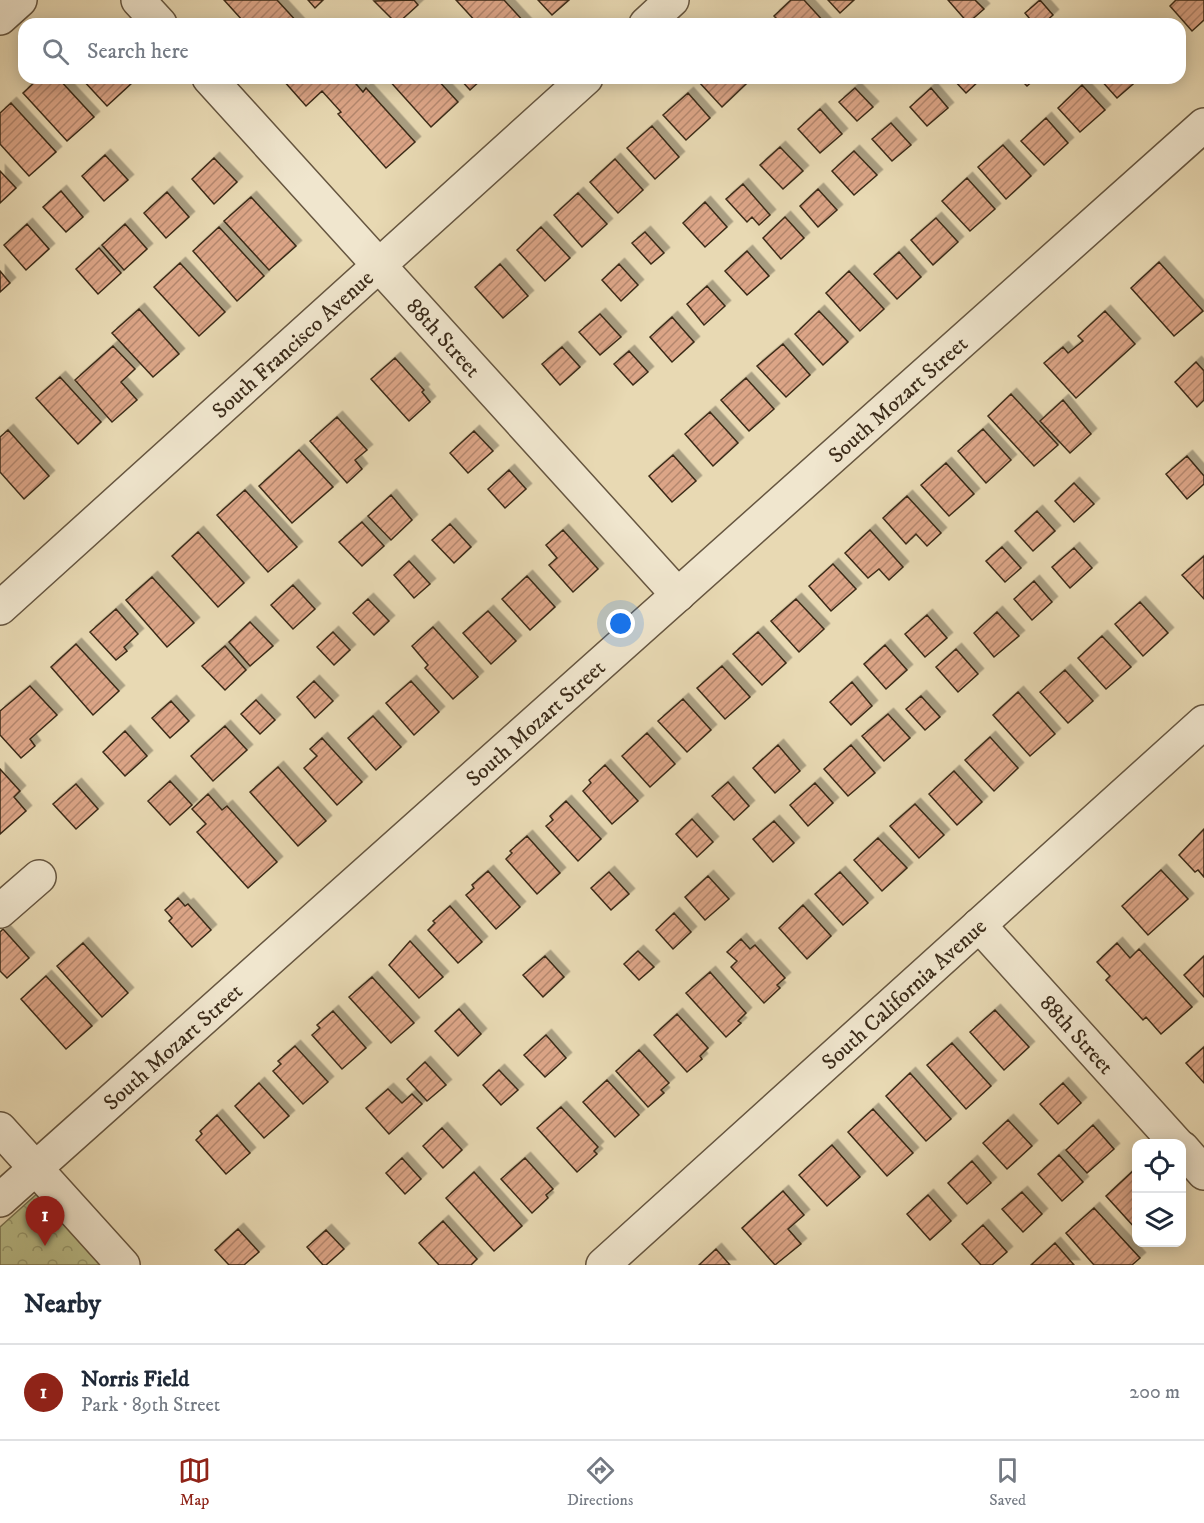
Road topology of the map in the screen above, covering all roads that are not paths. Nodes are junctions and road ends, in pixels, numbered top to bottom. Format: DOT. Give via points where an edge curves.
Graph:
graph roads {
  1 [pos="20,0"];
  2 [pos="138,0"];
  3 [pos="672,0"];
  4 [pos="0,18"];
  5 [pos="154,18"];
  6 [pos="652,18"];
  7 [pos="214,84"];
  8 [pos="579,84"];
  9 [pos="1202,132"];
  10 [pos="379,265"];
  11 [pos="678,595"];
  12 [pos="0,608"];
  13 [pos="1204,722"];
  14 [pos="39,877"];
  15 [pos="0,911"];
  16 [pos="979,925"];
  17 [pos="0,1129"];
  18 [pos="1173,1139"];
  19 [pos="1186,1153"];
  20 [pos="36,1168"];
  21 [pos="1204,1173"];
  22 [pos="0,1200"];
  23 [pos="123,1265"];
  24 [pos="603,1265"];
  1 -- 4 [label="street"];
  2 -- 5 [label="street"];
  3 -- 6 [label="street"];
  7 -- 10 [label="street, 88th Street"];
  8 -- 10 [label="street, South Francisco Avenue"];
  9 -- 11 [label="street, South Mozart Street"];
  10 -- 11 [label="street, 88th Street"];
  10 -- 12 [label="street, South Francisco Avenue"];
  11 -- 20 [label="street, South Mozart Street"];
  13 -- 16 [label="street, South California Avenue"];
  14 -- 15 [label="street"];
  16 -- 18 [label="street, 88th Street"];
  16 -- 24 [label="street, South California Avenue"];
  17 -- 20 [label="street"];
  19 -- 21 [label="street"];
  20 -- 22 [label="street, South Mozart Street"];
  20 -- 23 [label="street"];
}
